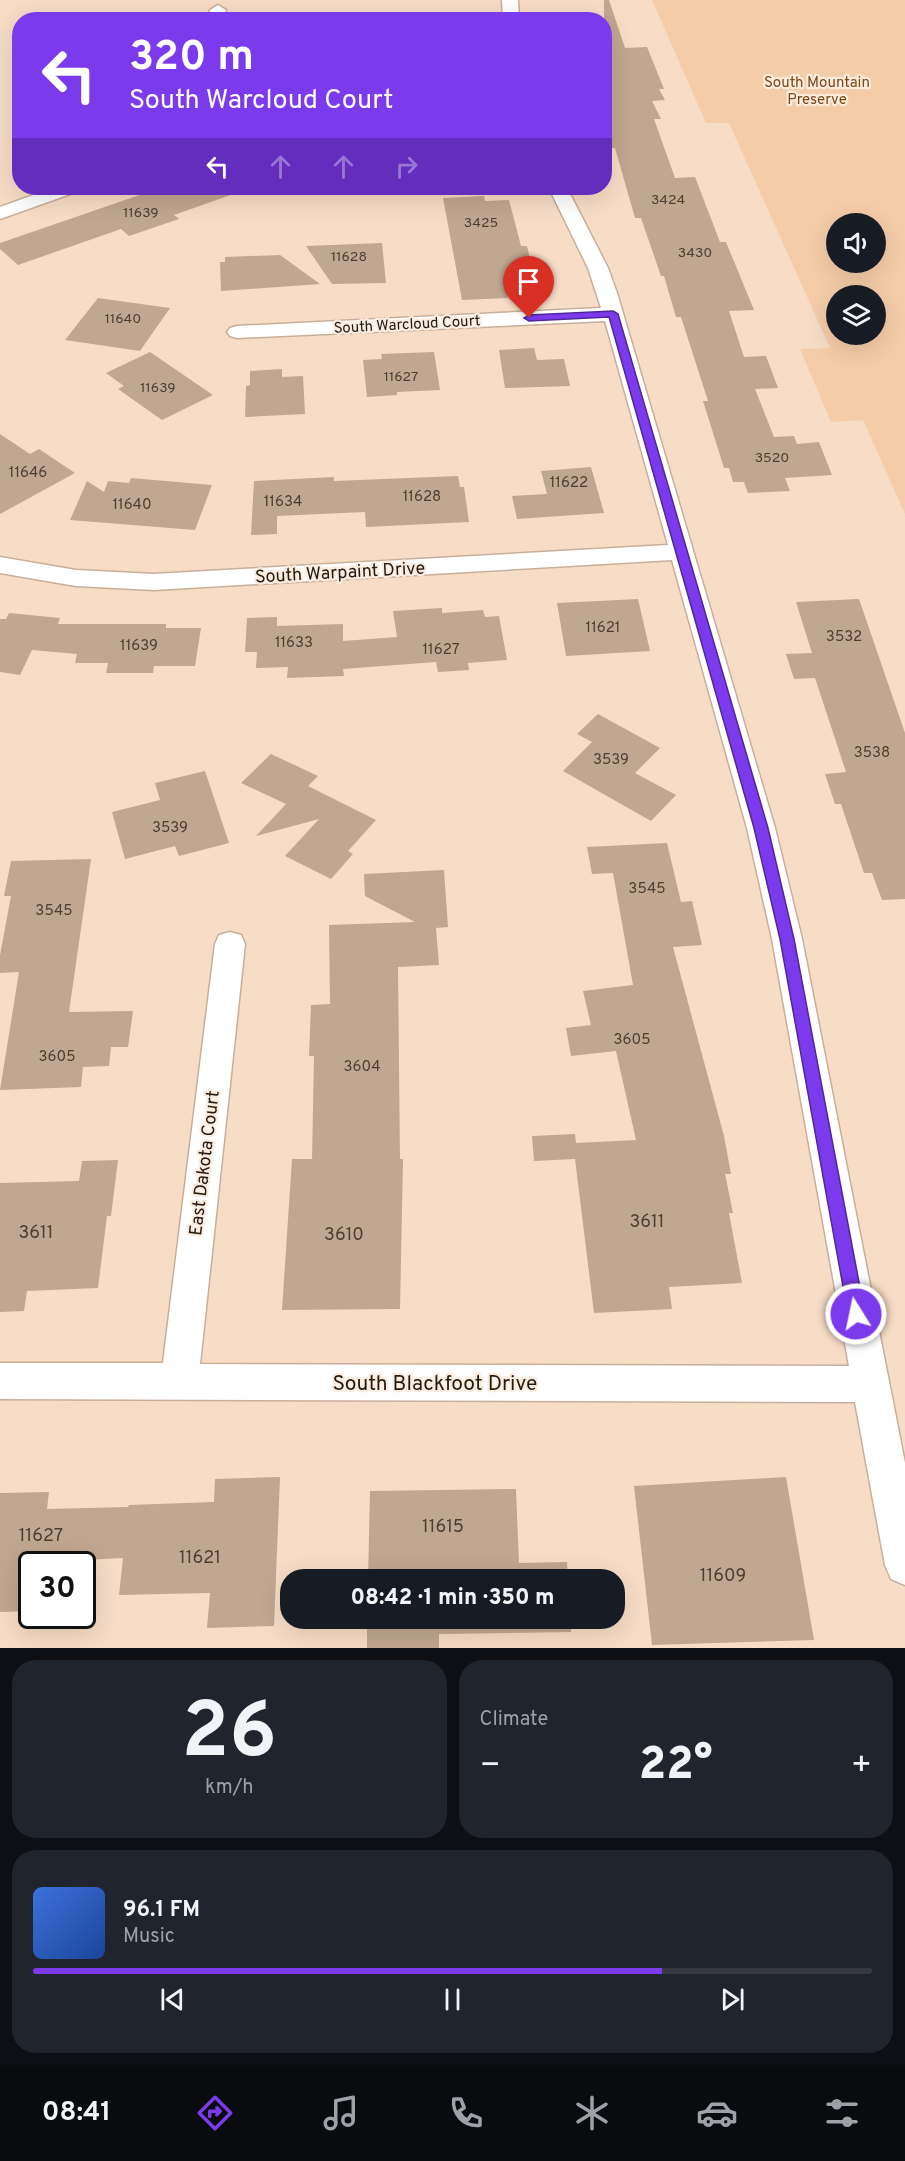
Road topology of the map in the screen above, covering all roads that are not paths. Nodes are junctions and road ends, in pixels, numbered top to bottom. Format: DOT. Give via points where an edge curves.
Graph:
graph roads {
  1 [pos="50,195"];
  2 [pos="562,195"];
  3 [pos="0,213"];
  4 [pos="613,314"];
  5 [pos="237,332"];
  6 [pos="681,552"];
  7 [pos="0,565"];
  8 [pos="230,944"];
  9 [pos="0,1381"];
  10 [pos="179,1382"];
  11 [pos="869,1384"];
  12 [pos="905,1565"];
  1 -- 3 [label="street"];
  2 -- 4 [label="street" via="598,268"];
  4 -- 5 [label="street, South Warcloud Court"];
  4 -- 6 [label="street"];
  6 -- 7 [label="street, South Warpaint Drive" via="154,582 76,578"];
  6 -- 11 [label="street" via="761,828 787,939"];
  8 -- 10 [label="street, East Dakota Court"];
  9 -- 10 [label="street, South Blackfoot Drive"];
  10 -- 11 [label="street, South Blackfoot Drive"];
  11 -- 12 [label="street"];
}
